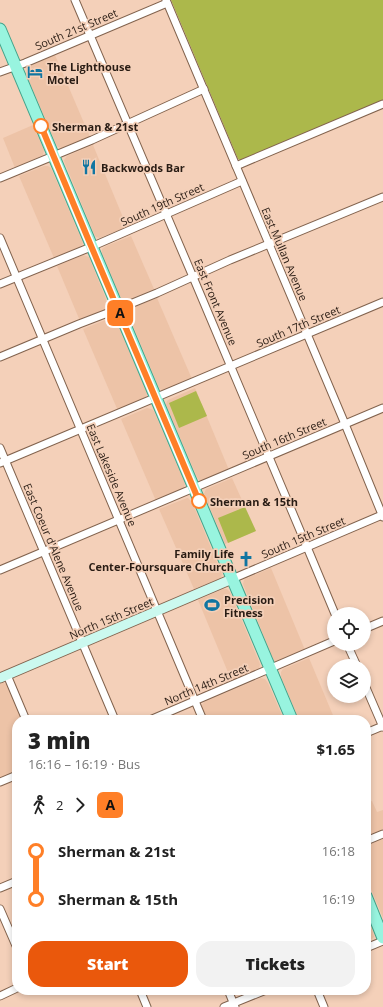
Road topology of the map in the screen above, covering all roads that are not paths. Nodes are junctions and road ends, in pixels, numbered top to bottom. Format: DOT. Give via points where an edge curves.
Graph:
graph roads {
  1 [pos="75,0"];
  2 [pos="167,1"];
  3 [pos="0,29"];
  4 [pos="90,35"];
  5 [pos="16,66"];
  6 [pos="0,72"];
  7 [pos="204,89"];
  8 [pos="383,104"];
  9 [pos="128,123"];
  10 [pos="54,156"];
  11 [pos="236,166"];
  12 [pos="0,178"];
  13 [pos="242,181"];
  14 [pos="383,197"];
  15 [pos="166,213"];
  16 [pos="0,238"];
  17 [pos="269,244"];
  18 [pos="91,247"];
  19 [pos="193,277"];
  20 [pos="16,278"];
  21 [pos="0,284"];
  22 [pos="383,302"];
  23 [pos="118,309"];
  24 [pos="307,334"];
  25 [pos="43,339"];
  26 [pos="0,357"];
  27 [pos="230,366"];
  28 [pos="156,398"];
  29 [pos="383,408"];
  30 [pos="345,424"];
  31 [pos="80,429"];
  32 [pos="0,448"];
  33 [pos="269,457"];
  34 [pos="3,462"];
  35 [pos="194,488"];
  36 [pos="382,513"];
  37 [pos="119,520"];
  38 [pos="307,547"];
  39 [pos="44,552"];
  40 [pos="0,570"];
  41 [pos="232,579"];
  42 [pos="331,607"];
  43 [pos="157,611"];
  44 [pos="383,621"];
  45 [pos="371,626"];
  46 [pos="82,643"];
  47 [pos="327,644"];
  48 [pos="270,669"];
  49 [pos="3,677"];
  50 [pos="371,699"];
  51 [pos="195,701"];
  52 [pos="23,715"];
  53 [pos="113,715"];
  54 [pos="162,715"];
  55 [pos="201,715"];
  56 [pos="290,715"];
  57 [pos="383,726"];
  58 [pos="371,731"];
  59 [pos="12,777"];
  60 [pos="0,782"];
  61 [pos="383,834"];
  62 [pos="371,839"];
  63 [pos="12,883"];
  64 [pos="0,888"];
  65 [pos="0,908"];
  66 [pos="371,908"];
  67 [pos="12,936"];
  68 [pos="383,938"];
  69 [pos="383,941"];
  70 [pos="371,946"];
  71 [pos="12,990"];
  72 [pos="142,995"];
  73 [pos="230,995"];
  74 [pos="255,995"];
  75 [pos="319,995"];
  76 [pos="0,996"];
  77 [pos="234,1005"];
  78 [pos="147,1007"];
  79 [pos="224,1007"];
  80 [pos="324,1007"];
  1 -- 4 [label="street, East Front Avenue"];
  2 -- 4 [label="street, South 21st Street"];
  2 -- 7 [label="street, East Mullan Avenue"];
  3 -- 5 [label="main road"];
  4 -- 5 [label="street, South 21st Street"];
  4 -- 9 [label="street, East Front Avenue"];
  5 -- 6 [label="street, South 21st Street"];
  5 -- 10 [label="main road"];
  7 -- 9 [label="street"];
  7 -- 11 [label="street, East Mullan Avenue"];
  8 -- 11 [label="street"];
  9 -- 10 [label="street"];
  9 -- 15 [label="street, East Front Avenue"];
  10 -- 12 [label="street"];
  10 -- 18 [label="main road"];
  11 -- 13 [label="street, East Mullan Avenue"];
  13 -- 15 [label="street, South 19th Street"];
  13 -- 17 [label="street, East Mullan Avenue"];
  14 -- 17 [label="street"];
  15 -- 18 [label="street, South 19th Street"];
  15 -- 19 [label="street, East Front Avenue"];
  16 -- 20 [label="street, East Lakeside Avenue"];
  17 -- 19 [label="street"];
  17 -- 24 [label="street, East Mullan Avenue"];
  18 -- 20 [label="street, South 19th Street"];
  18 -- 23 [label="main road"];
  19 -- 23 [label="street"];
  19 -- 27 [label="street, East Front Avenue"];
  20 -- 21 [label="street, South 19th Street"];
  20 -- 25 [label="street, East Lakeside Avenue"];
  22 -- 24 [label="street, South 17th Street"];
  23 -- 25 [label="street"];
  23 -- 28 [label="main road"];
  24 -- 27 [label="street, South 17th Street"];
  24 -- 30 [label="street, East Mullan Avenue"];
  25 -- 26 [label="street"];
  25 -- 31 [label="street, East Lakeside Avenue"];
  27 -- 28 [label="street, South 17th Street"];
  27 -- 33 [label="street, East Front Avenue"];
  28 -- 31 [label="street, South 17th Street"];
  28 -- 35 [label="main road"];
  29 -- 30 [label="street, South 16th Street"];
  30 -- 33 [label="street, South 16th Street"];
  30 -- 36 [label="street, East Mullan Avenue"];
  31 -- 34 [label="street, South 17th Street"];
  31 -- 37 [label="street, East Lakeside Avenue"];
  32 -- 34 [label="street, East Coeur d'Alene Avenue"];
  33 -- 35 [label="street, South 16th Street"];
  33 -- 38 [label="street, East Front Avenue"];
  34 -- 39 [label="street, East Coeur d'Alene Avenue"];
  35 -- 37 [label="street, South 16th Street"];
  35 -- 41 [label="main road"];
  36 -- 38 [label="street, South 15th Street"];
  37 -- 39 [label="street, South 16th Street"];
  37 -- 43 [label="street, East Lakeside Avenue"];
  38 -- 41 [label="street, South 15th Street"];
  38 -- 42 [label="street, East Front Avenue"];
  39 -- 40 [label="street, South 16th Street"];
  39 -- 46 [label="street, East Coeur d'Alene Avenue"];
  41 -- 43 [label="main road, North 15th Street"];
  41 -- 48 [label="main road"];
  43 -- 46 [label="main road, North 15th Street"];
  43 -- 51 [label="street, East Lakeside Avenue"];
  44 -- 45 [label="street"];
  46 -- 49 [label="main road, North 15th Street"];
  46 -- 53 [label="street, East Coeur d'Alene Avenue"];
  47 -- 48 [label="street, North 14th Street"];
  48 -- 51 [label="street, North 14th Street"];
  48 -- 56 [label="main road"];
  49 -- 52 [label="street"];
  50 -- 57 [label="street"];
  51 -- 54 [label="street, North 14th Street"];
  51 -- 55 [label="street, East Lakeside Avenue"];
  57 -- 58 [label="street"];
  59 -- 60 [label="street"];
  61 -- 62 [label="street"];
  63 -- 64 [label="street"];
  65 -- 67 [label="street"];
  66 -- 68 [label="main road"];
  69 -- 70 [label="street"];
  71 -- 76 [label="street"];
  72 -- 78 [label="street"];
  73 -- 77 [label="street"];
  74 -- 77 [label="street"];
  75 -- 80 [label="street"];
  77 -- 79 [label="street"];
}
